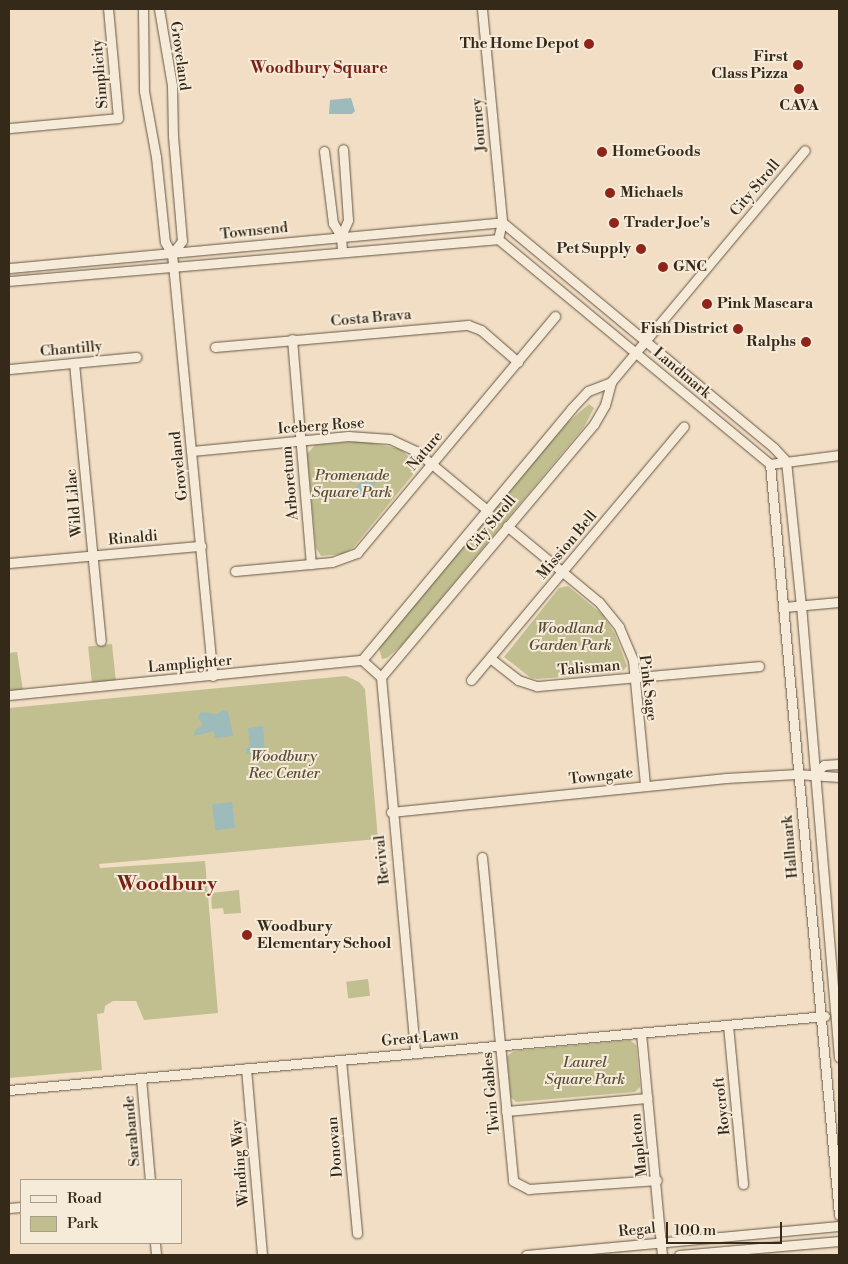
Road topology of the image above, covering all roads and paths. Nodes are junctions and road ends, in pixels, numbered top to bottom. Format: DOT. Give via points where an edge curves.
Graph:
graph roads {
  1 [pos="108,9"];
  2 [pos="143,9"];
  3 [pos="159,9"];
  4 [pos="482,9"];
  5 [pos="9,128"];
  6 [pos="343,149"];
  7 [pos="805,150"];
  8 [pos="324,151"];
  9 [pos="502,222"];
  10 [pos="341,236"];
  11 [pos="498,239"];
  12 [pos="342,252"];
  13 [pos="172,254"];
  14 [pos="9,268"];
  15 [pos="172,268"];
  16 [pos="9,281"];
  17 [pos="555,316"];
  18 [pos="292,340"];
  19 [pos="646,340"];
  20 [pos="215,347"];
  21 [pos="636,352"];
  22 [pos="136,357"];
  23 [pos="518,362"];
  24 [pos="74,363"];
  25 [pos="9,369"];
  26 [pos="611,382"];
  27 [pos="684,426"];
  28 [pos="301,440"];
  29 [pos="192,451"];
  30 [pos="839,456"];
  31 [pos="786,461"];
  32 [pos="432,464"];
  33 [pos="770,464"];
  34 [pos="487,510"];
  35 [pos="507,526"];
  36 [pos="201,546"];
  37 [pos="92,556"];
  38 [pos="9,563"];
  39 [pos="311,564"];
  40 [pos="235,571"];
  41 [pos="562,572"];
  42 [pos="839,602"];
  43 [pos="802,605"];
  44 [pos="784,607"];
  45 [pos="101,641"];
  46 [pos="490,658"];
  47 [pos="362,660"];
  48 [pos="759,666"];
  49 [pos="212,676"];
  50 [pos="381,677"];
  51 [pos="635,678"];
  52 [pos="471,680"];
  53 [pos="9,695"];
  54 [pos="839,764"];
  55 [pos="797,774"];
  56 [pos="814,774"];
  57 [pos="839,777"];
  58 [pos="645,785"];
  59 [pos="391,812"];
  60 [pos="482,857"];
  61 [pos="837,1014"];
  62 [pos="822,1017"];
  63 [pos="728,1025"];
  64 [pos="641,1033"];
  65 [pos="500,1045"];
  66 [pos="415,1053"];
  67 [pos="839,1057"];
  68 [pos="341,1060"];
  69 [pos="246,1068"];
  70 [pos="141,1078"];
  71 [pos="9,1090"];
  72 [pos="647,1098"];
  73 [pos="506,1111"];
  74 [pos="150,1179"];
  75 [pos="657,1180"];
  76 [pos="743,1184"];
  77 [pos="839,1216"];
  78 [pos="839,1226"];
  79 [pos="357,1233"];
  80 [pos="661,1241"];
  81 [pos="839,1241"];
  82 [pos="262,1255"];
  83 [pos="526,1255"];
  84 [pos="662,1255"];
  85 [pos="679,1255"];
  1 -- 5 [label="street, Simplicity" via="118,118"];
  2 -- 13 [label="street, Groveland" via="144,91 156,157 165,242"];
  3 -- 13 [label="street, Groveland" via="172,85 172,136 182,241"];
  4 -- 9 [label="street, Journey"];
  6 -- 10 [label="street" via="348,220"];
  7 -- 19 [label="street, City Stroll"];
  8 -- 10 [label="street" via="333,223"];
  9 -- 10 [label="street, Townsend"];
  9 -- 11 [label="street, Journey"];
  9 -- 19 [label="street, Landmark"];
  10 -- 12 [label="street"];
  10 -- 13 [label="street, Townsend"];
  11 -- 12 [label="street, Townsend"];
  11 -- 21 [label="street, Landmark"];
  12 -- 15 [label="street, Townsend"];
  13 -- 14 [label="street, Townsend"];
  13 -- 15 [label="street, Groveland"];
  15 -- 16 [label="street, Townsend"];
  15 -- 29 [label="street, Groveland"];
  17 -- 23 [label="street, Nature"];
  18 -- 20 [label="street, Costa Brava"];
  18 -- 23 [label="street, Costa Brava" via="468,325 481,330"];
  18 -- 28 [label="street, Arboretum"];
  19 -- 21 [label="street, City Stroll"];
  19 -- 31 [label="street, Landmark"];
  21 -- 26 [label="street, City Stroll"];
  21 -- 33 [label="street, Landmark"];
  22 -- 24 [label="street, Chantilly"];
  23 -- 32 [label="street, Nature"];
  24 -- 25 [label="street, Chantilly"];
  24 -- 37 [label="street, Wild Lilac"];
  26 -- 34 [label="street, City Stroll" via="588,391"];
  26 -- 35 [label="street, City Stroll" via="605,405 594,424"];
  27 -- 41 [label="street, Mission Bell"];
  28 -- 29 [label="street, Iceberg Rose"];
  28 -- 32 [label="street, Iceberg Rose" via="382,437 403,444"];
  28 -- 39 [label="street, Arboretum"];
  29 -- 36 [label="street, Groveland"];
  30 -- 31 [label="street"];
  31 -- 33 [label="street"];
  31 -- 43 [label="street, Hallmark"];
  32 -- 34 [label="street, Iceberg Rose"];
  32 -- 39 [label="street, Nature" via="357,553 339,561"];
  33 -- 44 [label="street, Hallmark"];
  34 -- 47 [label="street, City Stroll"];
  35 -- 41 [label="street, Pink Sage"];
  35 -- 50 [label="street, City Stroll"];
  36 -- 37 [label="street, Rinaldi"];
  36 -- 49 [label="street, Groveland"];
  37 -- 38 [label="street, Rinaldi"];
  37 -- 45 [label="street, Wild Lilac"];
  39 -- 40 [label="street, Nature"];
  41 -- 46 [label="street, Mission Bell"];
  41 -- 51 [label="street, Pink Sage" via="613,617 629,648"];
  42 -- 43 [label="street"];
  43 -- 44 [label="street"];
  43 -- 56 [label="street, Hallmark"];
  44 -- 55 [label="street, Hallmark"];
  46 -- 51 [label="street, Talisman" via="518,680 537,686"];
  46 -- 52 [label="street, Mission Bell"];
  47 -- 49 [label="street, Lamplighter"];
  47 -- 50 [label="street"];
  48 -- 51 [label="street, Talisman"];
  49 -- 53 [label="street, Lamplighter"];
  50 -- 59 [label="street, Revival"];
  51 -- 58 [label="street, Pink Sage"];
  54 -- 56 [label="street, Towngate" via="824,765"];
  55 -- 56 [label="street, Towngate"];
  55 -- 58 [label="street, Towngate"];
  55 -- 62 [label="street, Hallmark"];
  56 -- 57 [label="street, Towngate" via="825,778"];
  56 -- 61 [label="street, Hallmark"];
  58 -- 59 [label="street, Towngate"];
  59 -- 66 [label="street, Revival"];
  60 -- 65 [label="street, Twin Gables"];
  61 -- 62 [label="street, Great Lawn"];
  61 -- 67 [label="street, Hallmark"];
  62 -- 63 [label="street, Great Lawn"];
  62 -- 77 [label="street, Hallmark"];
  63 -- 64 [label="street, Great Lawn"];
  63 -- 76 [label="street, Roycroft"];
  64 -- 65 [label="street, Great Lawn"];
  64 -- 72 [label="street, Mapleton"];
  65 -- 66 [label="street, Great Lawn"];
  65 -- 73 [label="street, Twin Gables"];
  66 -- 68 [label="street, Great Lawn"];
  68 -- 69 [label="street, Great Lawn"];
  68 -- 79 [label="street, Donovan"];
  69 -- 70 [label="street, Great Lawn"];
  69 -- 82 [label="street, Winding Way"];
  70 -- 71 [label="street, Great Lawn"];
  70 -- 74 [label="street, Sarabande"];
  72 -- 73 [label="street"];
  72 -- 75 [label="street, Mapleton"];
  73 -- 75 [label="street, Twin Gables" via="511,1176 517,1186 529,1189"];
  75 -- 80 [label="street, Mapleton"];
  78 -- 80 [label="street, Regal"];
  80 -- 83 [label="street, Regal"];
  80 -- 84 [label="street, Mapleton"];
  81 -- 85 [label="street"];
}
